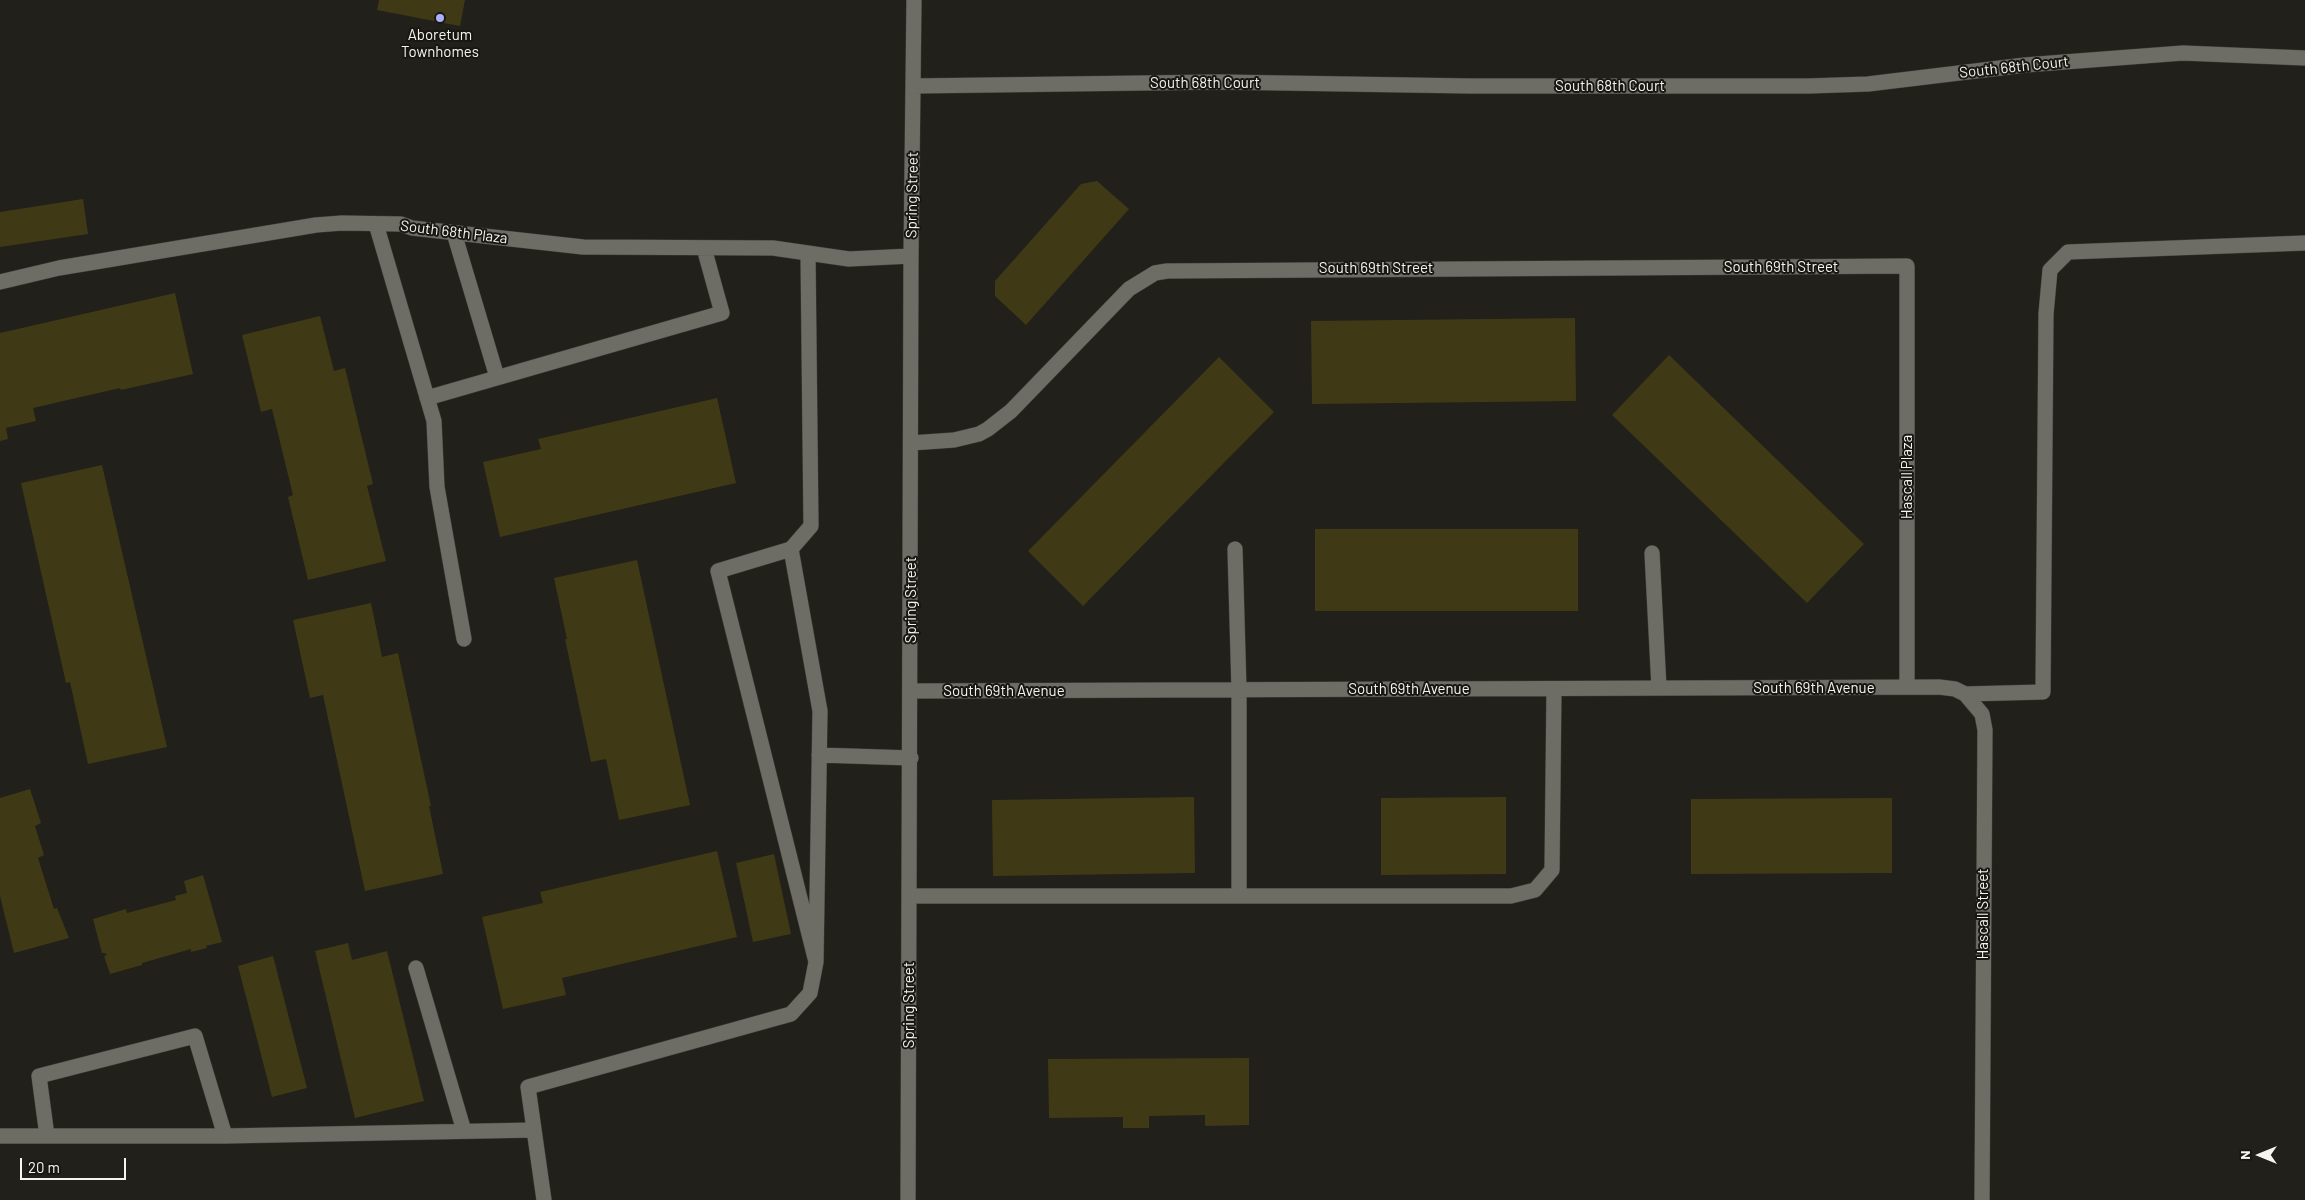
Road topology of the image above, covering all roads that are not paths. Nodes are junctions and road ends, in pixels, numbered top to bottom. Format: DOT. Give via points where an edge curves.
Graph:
graph roads {
  1 [pos="914,0"];
  2 [pos="2305,58"];
  3 [pos="913,86"];
  4 [pos="376,224"];
  5 [pos="454,232"];
  6 [pos="2305,243"];
  7 [pos="704,248"];
  8 [pos="808,253"];
  9 [pos="911,256"];
  10 [pos="1907,266"];
  11 [pos="0,282"];
  12 [pos="497,377"];
  13 [pos="426,398"];
  14 [pos="910,443"];
  15 [pos="791,549"];
  16 [pos="1234,549"];
  17 [pos="1652,553"];
  18 [pos="464,639"];
  19 [pos="1907,687"];
  20 [pos="1659,688"];
  21 [pos="1554,689"];
  22 [pos="1239,690"];
  23 [pos="911,691"];
  24 [pos="1965,694"];
  25 [pos="819,755"];
  26 [pos="911,758"];
  27 [pos="910,896"];
  28 [pos="1239,896"];
  29 [pos="816,962"];
  30 [pos="416,968"];
  31 [pos="534,1130"];
  32 [pos="464,1132"];
  33 [pos="0,1136"];
  34 [pos="47,1136"];
  35 [pos="225,1136"];
  36 [pos="544,1200"];
  37 [pos="908,1200"];
  38 [pos="1982,1200"];
  1 -- 3 [label="street, Spring Street"];
  2 -- 3 [label="street, South 68th Court" via="2183,53 2025,65 1868,84 1809,86 1220,82"];
  3 -- 9 [label="street, Spring Street"];
  4 -- 5 [label="street, South 68th Plaza" via="401,224"];
  4 -- 11 [label="street, South 68th Plaza" via="316,225 59,268"];
  4 -- 13 [label="street"];
  5 -- 7 [label="street, South 68th Plaza" via="583,247"];
  5 -- 12 [label="street"];
  6 -- 24 [label="street" via="2068,252 2050,270 2046,314 2043,692"];
  7 -- 8 [label="street, South 68th Plaza" via="773,248"];
  7 -- 12 [label="street" via="722,314"];
  8 -- 9 [label="street, South 68th Plaza" via="850,259"];
  8 -- 15 [label="street" via="811,526"];
  9 -- 14 [label="street, Spring Street"];
  10 -- 14 [label="street, South 69th Street" via="1167,270 1155,273 1129,289 1011,410 988,429 961,439"];
  10 -- 19 [label="street, Hascall Plaza"];
  12 -- 13 [label="street"];
  13 -- 18 [label="street" via="434,421 437,486"];
  14 -- 23 [label="street, Spring Street"];
  15 -- 25 [label="street" via="820,711"];
  15 -- 29 [label="street" via="718,571"];
  16 -- 22 [label="street"];
  17 -- 20 [label="street"];
  19 -- 20 [label="street, South 69th Avenue"];
  19 -- 24 [label="street" via="1939,687"];
  20 -- 21 [label="street, South 69th Avenue"];
  21 -- 22 [label="street, South 69th Avenue"];
  21 -- 28 [label="street" via="1552,870 1535,890 1511,896"];
  22 -- 23 [label="street, South 69th Avenue"];
  22 -- 28 [label="street"];
  23 -- 26 [label="street, Spring Street"];
  24 -- 38 [label="street, Hascall Street" via="1982,714 1984,730"];
  25 -- 26 [label="street"];
  25 -- 29 [label="street"];
  26 -- 27 [label="street, Spring Street"];
  27 -- 28 [label="street"];
  27 -- 37 [label="street, Spring Street"];
  29 -- 31 [label="street" via="810,993 791,1014 528,1087"];
  30 -- 32 [label="street"];
  31 -- 32 [label="street"];
  31 -- 36 [label="street"];
  32 -- 35 [label="street"];
  33 -- 34 [label="street"];
  34 -- 35 [label="street"];
  34 -- 35 [label="street" via="39,1076 196,1036"];
}
